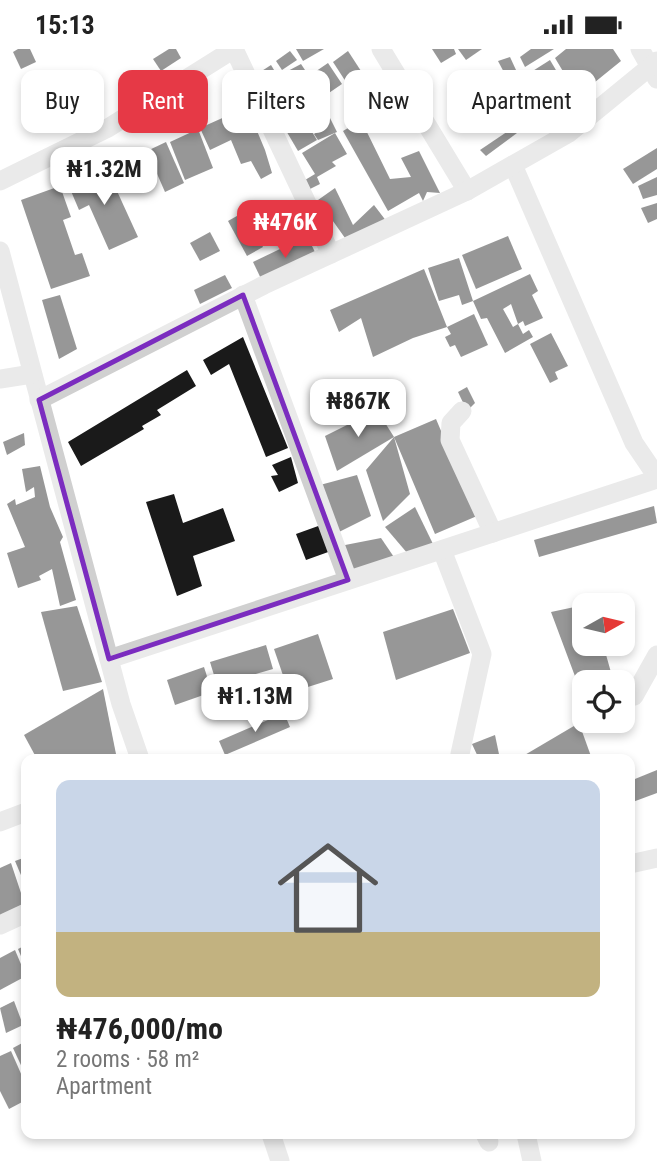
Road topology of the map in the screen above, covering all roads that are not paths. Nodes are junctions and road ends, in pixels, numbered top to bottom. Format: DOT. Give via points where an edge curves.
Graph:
graph roads {
  1 [pos="234,49"];
  2 [pos="381,49"];
  3 [pos="640,49"];
  4 [pos="655,69"];
  5 [pos="513,165"];
  6 [pos="0,181"];
  7 [pos="467,191"];
  8 [pos="0,251"];
  9 [pos="331,254"];
  10 [pos="243,295"];
  11 [pos="33,374"];
  12 [pos="0,379"];
  13 [pos="39,400"];
  14 [pos="462,411"];
  15 [pos="657,478"];
  16 [pos="493,533"];
  17 [pos="442,549"];
  18 [pos="348,580"];
  19 [pos="657,655"];
  20 [pos="109,659"];
  21 [pos="635,694"];
  22 [pos="138,754"];
  23 [pos="460,754"];
  24 [pos="21,814"];
  25 [pos="0,823"];
  26 [pos="657,858"];
  27 [pos="635,863"];
  28 [pos="21,915"];
  29 [pos="0,925"];
  30 [pos="273,1139"];
  31 [pos="527,1139"];
  32 [pos="280,1161"];
  33 [pos="533,1161"];
  1 -- 6 [label="street" via="108,128"];
  1 -- 9 [label="street"];
  2 -- 7 [label="street"];
  3 -- 4 [label="street"];
  4 -- 5 [label="street" via="569,133"];
  5 -- 7 [label="street"];
  5 -- 15 [label="street" via="634,443"];
  7 -- 9 [label="street"];
  8 -- 11 [label="street"];
  9 -- 10 [label="street"];
  10 -- 13 [label="street"];
  10 -- 18 [label="street"];
  11 -- 12 [label="street"];
  11 -- 13 [label="street"];
  13 -- 20 [label="street"];
  14 -- 16 [label="street" via="451,423 450,440"];
  15 -- 16 [label="street"];
  16 -- 17 [label="street"];
  17 -- 18 [label="street"];
  17 -- 23 [label="street" via="482,654"];
  18 -- 20 [label="street"];
  19 -- 21 [label="street"];
  20 -- 22 [label="street"];
  24 -- 25 [label="street"];
  26 -- 27 [label="street"];
  28 -- 29 [label="street"];
  30 -- 32 [label="street"];
  31 -- 33 [label="street"];
}
